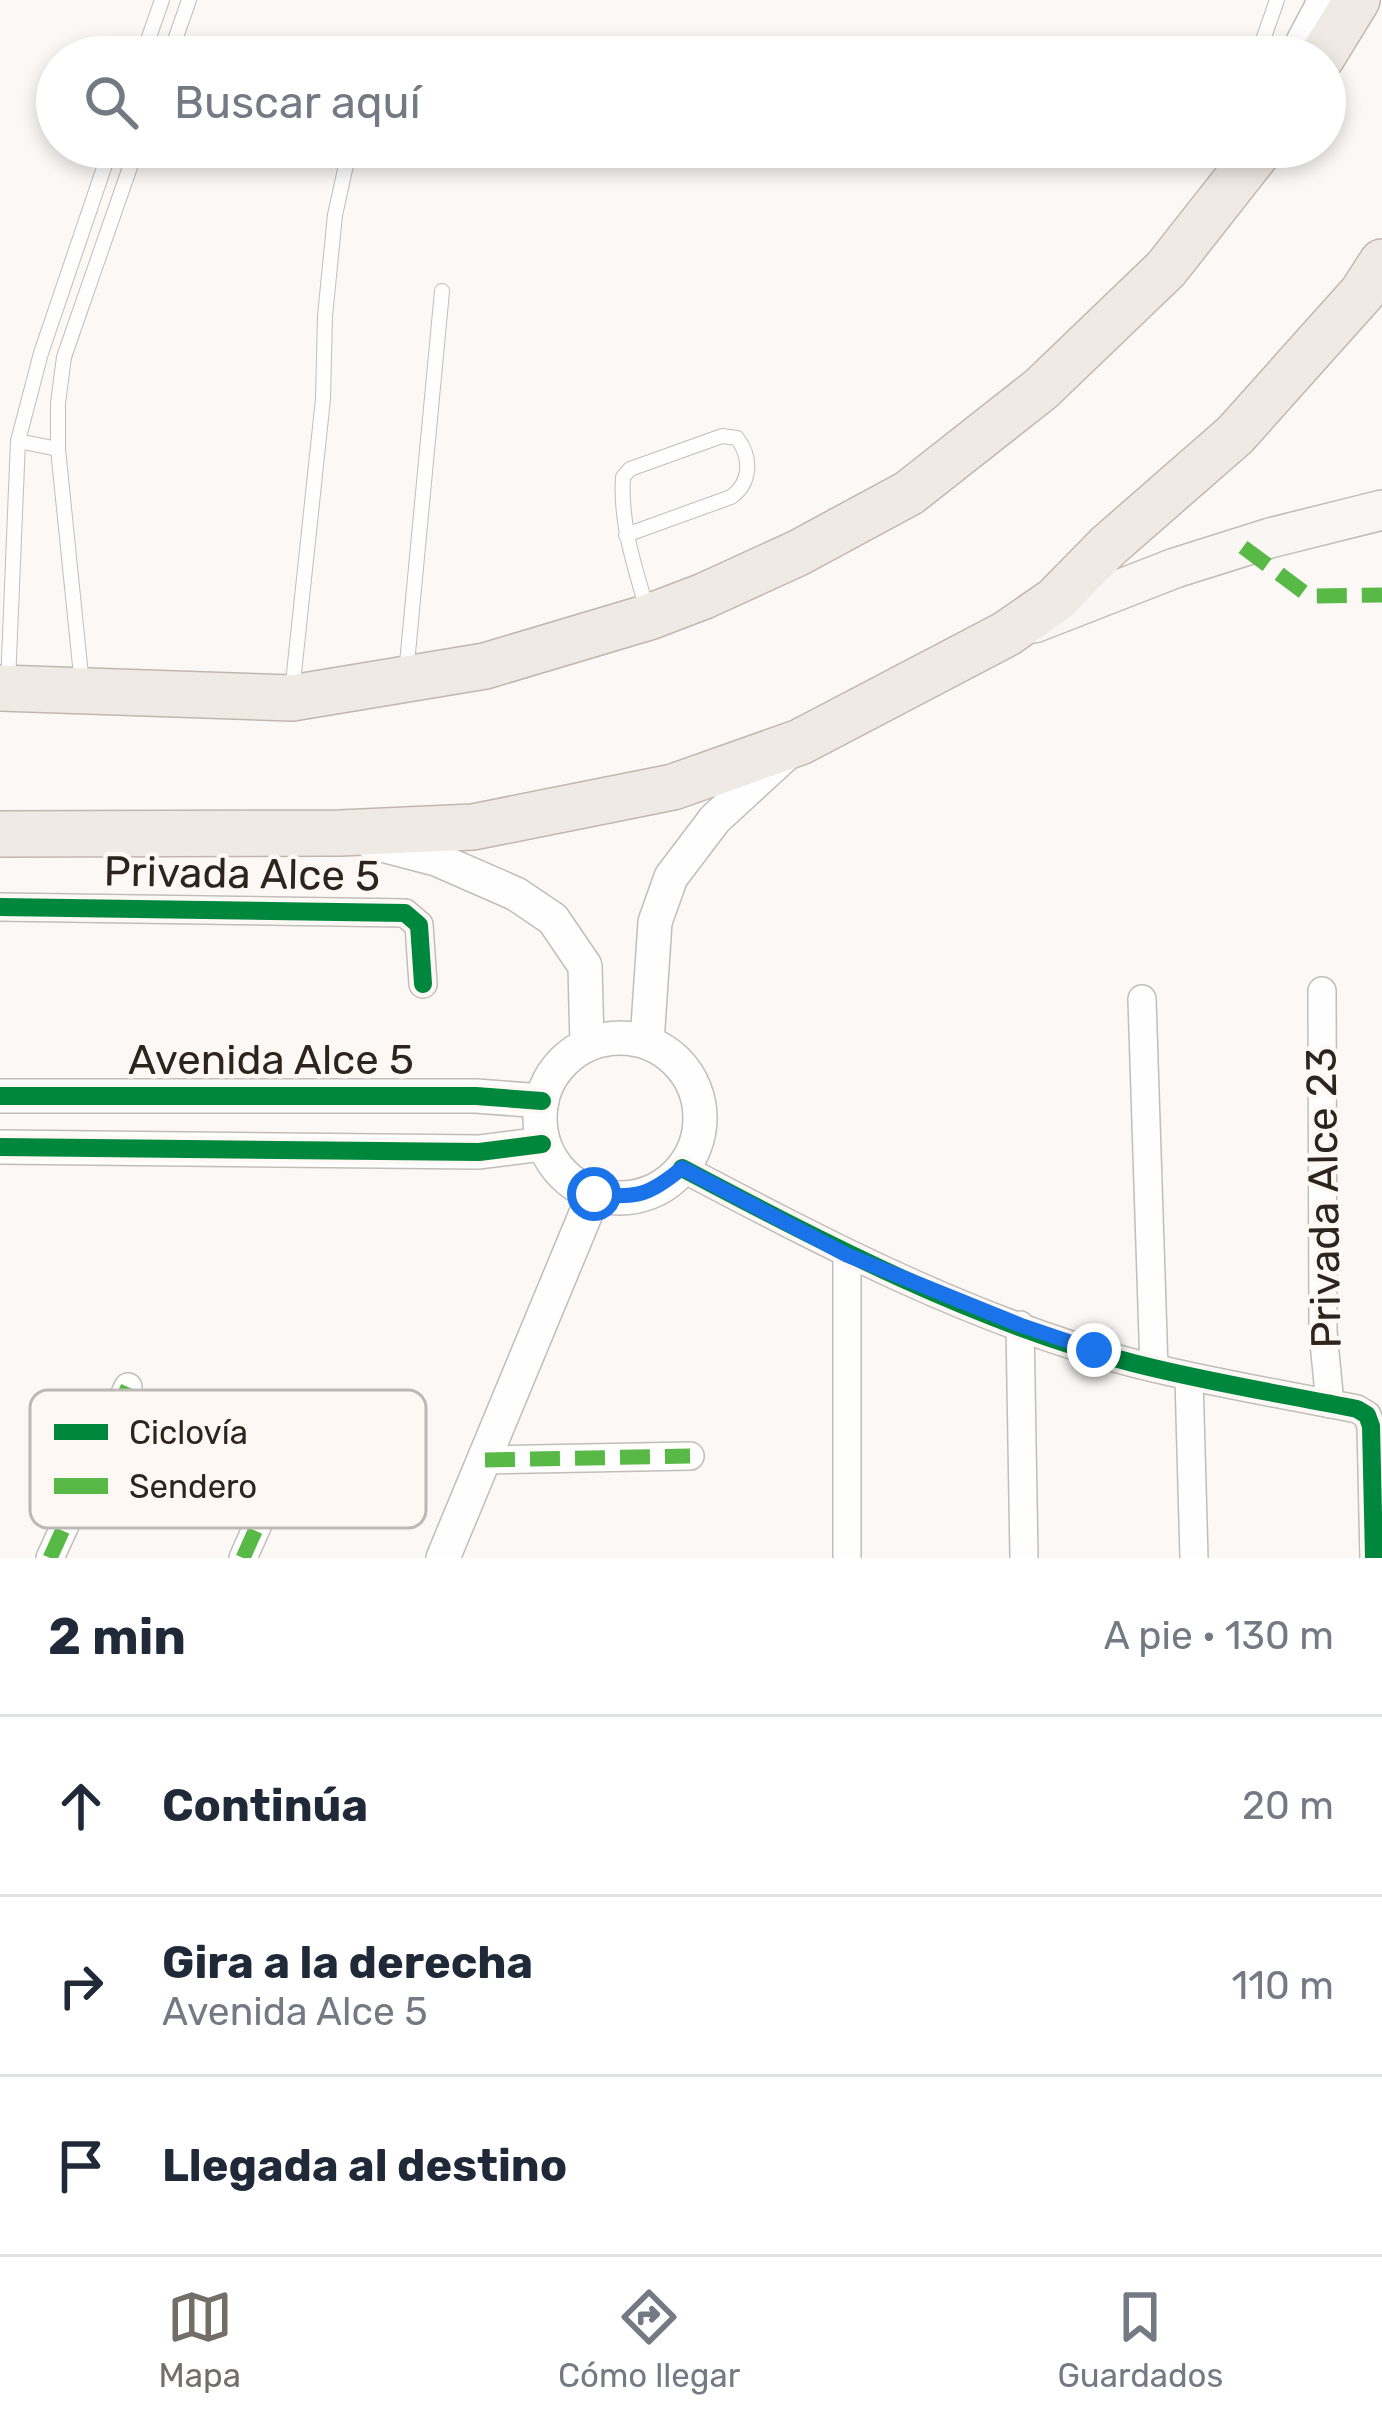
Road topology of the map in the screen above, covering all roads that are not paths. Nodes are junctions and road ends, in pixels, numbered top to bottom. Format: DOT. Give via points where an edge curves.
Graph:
graph roads {
  1 [pos="162,0"];
  2 [pos="189,0"];
  3 [pos="1277,0"];
  4 [pos="1325,0"];
  5 [pos="1357,0"];
  6 [pos="149,36"];
  7 [pos="176,36"];
  8 [pos="1264,36"];
  9 [pos="1306,36"];
  10 [pos="1335,36"];
  11 [pos="104,168"];
  12 [pos="130,168"];
  13 [pos="345,168"];
  14 [pos="1245,168"];
  15 [pos="101,177"];
  16 [pos="124,184"];
  17 [pos="1382,262"];
  18 [pos="442,291"];
  19 [pos="18,441"];
  20 [pos="58,449"];
  21 [pos="1382,510"];
  22 [pos="626,535"];
  23 [pos="650,617"];
  24 [pos="1006,634"];
  25 [pos="405,681"];
  26 [pos="2,688"];
  27 [pos="82,690"];
  28 [pos="292,698"];
  29 [pos="800,742"];
  30 [pos="340,833"];
  31 [pos="0,834"];
  32 [pos="0,907"];
  33 [pos="423,984"];
  34 [pos="1322,991"];
  35 [pos="1142,999"];
  36 [pos="647,1042"];
  37 [pos="587,1044"];
  38 [pos="0,1096"];
  39 [pos="542,1100"];
  40 [pos="542,1144"];
  41 [pos="0,1147"];
  42 [pos="682,1168"];
  43 [pos="594,1194"];
  44 [pos="847,1255"];
  45 [pos="1020,1325"];
  46 [pos="1154,1368"];
  47 [pos="1189,1378"];
  48 [pos="1330,1404"];
  49 [pos="690,1456"];
  50 [pos="485,1460"];
  51 [pos="64,1528"];
  52 [pos="256,1528"];
  53 [pos="50,1558"];
  54 [pos="243,1558"];
  55 [pos="443,1558"];
  56 [pos="847,1558"];
  57 [pos="1024,1558"];
  58 [pos="1194,1558"];
  59 [pos="1374,1558"];
  1 -- 6 [label="lane"];
  2 -- 7 [label="lane"];
  3 -- 8 [label="lane"];
  4 -- 9 [label="street"];
  5 -- 10 [label="highway"];
  11 -- 15 [label="lane"];
  12 -- 16 [label="lane"];
  13 -- 28 [label="lane"];
  14 -- 23 [label="highway" via="1166,269 1041,389 909,493 798,554"];
  15 -- 16 [label="lane"];
  15 -- 19 [label="lane"];
  16 -- 20 [label="lane" via="64,357"];
  17 -- 24 [label="highway" via="1235,435 1055,600"];
  18 -- 25 [label="lane"];
  19 -- 20 [label="lane"];
  19 -- 26 [label="lane"];
  20 -- 27 [label="lane"];
  21 -- 24 [label="main road" via="1175,568"];
  22 -- 22 [label="lane" via="623,477 630,469 722,436 737,438 748,476 743,489"];
  22 -- 23 [label="lane"];
  23 -- 25 [label="highway"];
  24 -- 29 [label="highway"];
  25 -- 28 [label="highway"];
  26 -- 27 [label="highway"];
  27 -- 28 [label="highway"];
  29 -- 30 [label="highway" via="649,792 473,827"];
  29 -- 36 [label="street" via="716,819 671,878 655,922"];
  30 -- 31 [label="highway"];
  30 -- 37 [label="street" via="436,859 553,920 585,966"];
  32 -- 33 [label="street, Privada Alce 5" via="406,914 419,925"];
  34 -- 48 [label="street, Privada Alce 23"];
  35 -- 46 [label="street"];
  36 -- 37 [label="street" via="617,1036"];
  36 -- 42 [label="street" via="692,1082 697,1142"];
  37 -- 39 [label="street" via="566,1058"];
  38 -- 39 [label="street, Avenida Alce 5"];
  39 -- 40 [label="street"];
  40 -- 41 [label="street" via="479,1152"];
  40 -- 43 [label="street" via="572,1182"];
  42 -- 43 [label="street" via="642,1194"];
  42 -- 44 [label="street"];
  43 -- 50 [label="street"];
  44 -- 45 [label="street"];
  44 -- 56 [label="street"];
  45 -- 46 [label="street"];
  45 -- 57 [label="street"];
  46 -- 47 [label="street"];
  47 -- 48 [label="street"];
  47 -- 58 [label="street"];
  48 -- 59 [label="street" via="1357,1409 1372,1426"];
  49 -- 50 [label="street"];
  50 -- 55 [label="street"];
  51 -- 53 [label="street"];
  52 -- 54 [label="street"];
}
